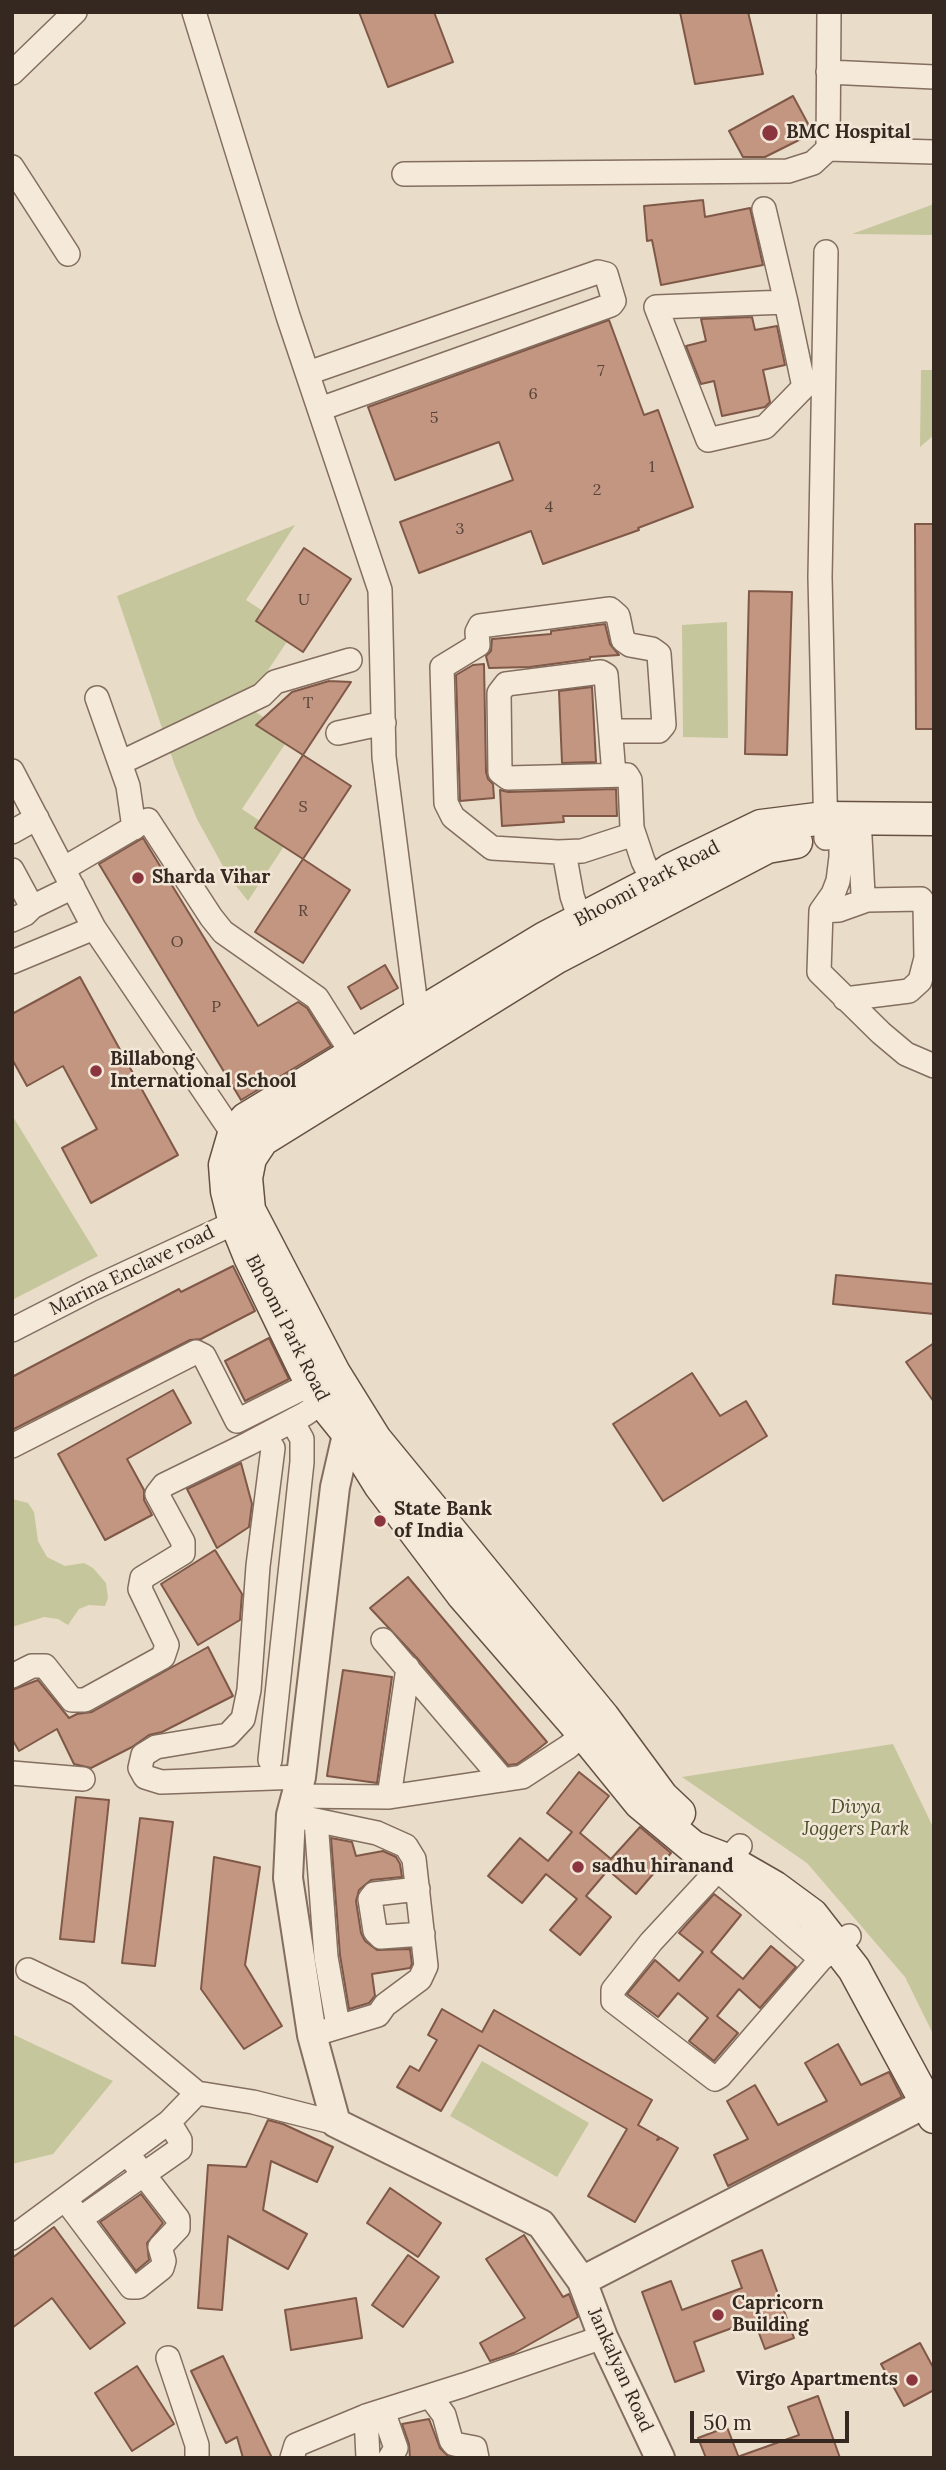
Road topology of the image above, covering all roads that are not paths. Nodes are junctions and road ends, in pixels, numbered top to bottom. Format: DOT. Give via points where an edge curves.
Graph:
graph roads {
  1 [pos="75,12"];
  2 [pos="194,12"];
  3 [pos="829,12"];
  4 [pos="828,72"];
  5 [pos="12,73"];
  6 [pos="934,77"];
  7 [pos="828,149"];
  8 [pos="934,152"];
  9 [pos="12,167"];
  10 [pos="404,174"];
  11 [pos="764,209"];
  12 [pos="826,252"];
  13 [pos="68,254"];
  14 [pos="786,302"];
  15 [pos="795,347"];
  16 [pos="825,349"];
  17 [pos="314,371"];
  18 [pos="326,407"];
  19 [pos="350,660"];
  20 [pos="97,698"];
  21 [pos="384,723"];
  22 [pos="611,731"];
  23 [pos="338,733"];
  24 [pos="120,763"];
  25 [pos="12,771"];
  26 [pos="614,775"];
  27 [pos="37,818"];
  28 [pos="148,820"];
  29 [pos="842,827"];
  30 [pos="930,828"];
  31 [pos="12,832"];
  32 [pos="634,834"];
  33 [pos="564,852"];
  34 [pos="12,870"];
  35 [pos="68,878"];
  36 [pos="658,891"];
  37 [pos="867,900"];
  38 [pos="32,907"];
  39 [pos="821,911"];
  40 [pos="12,920"];
  41 [pos="94,928"];
  42 [pos="583,930"];
  43 [pos="12,962"];
  44 [pos="845,999"];
  45 [pos="419,1029"];
  46 [pos="352,1055"];
  47 [pos="934,1066"];
  48 [pos="242,1146"];
  49 [pos="246,1215"];
  50 [pos="12,1330"];
  51 [pos="335,1397"];
  52 [pos="237,1421"];
  53 [pos="292,1421"];
  54 [pos="248,1444"];
  55 [pos="12,1446"];
  56 [pos="273,1448"];
  57 [pos="383,1640"];
  58 [pos="408,1668"];
  59 [pos="12,1676"];
  60 [pos="593,1725"];
  61 [pos="12,1773"];
  62 [pos="83,1779"];
  63 [pos="503,1780"];
  64 [pos="301,1794"];
  65 [pos="389,1797"];
  66 [pos="729,1859"];
  67 [pos="418,1889"];
  68 [pos="423,1934"];
  69 [pos="835,1947"];
  70 [pos="28,1970"];
  71 [pos="338,2026"];
  72 [pos="312,2035"];
  73 [pos="197,2093"];
  74 [pos="932,2101"];
  75 [pos="169,2122"];
  76 [pos="336,2123"];
  77 [pos="127,2153"];
  78 [pos="144,2174"];
  79 [pos="65,2199"];
  80 [pos="80,2219"];
  81 [pos="12,2238"];
  82 [pos="582,2281"];
  83 [pos="603,2337"];
  84 [pos="168,2358"];
  85 [pos="430,2396"];
  86 [pos="375,2413"];
  87 [pos="197,2458"];
  88 [pos="292,2458"];
  89 [pos="368,2458"];
  90 [pos="390,2458"];
  91 [pos="477,2458"];
  92 [pos="660,2458"];
  1 -- 5 [label="street"];
  2 -- 17 [label="street" via="288,316"];
  3 -- 4 [label="street"];
  4 -- 6 [label="street"];
  4 -- 7 [label="street"];
  7 -- 8 [label="street"];
  7 -- 10 [label="street" via="813,163 788,171"];
  9 -- 13 [label="street"];
  11 -- 14 [label="street"];
  12 -- 16 [label="street"];
  14 -- 15 [label="street"];
  14 -- 15 [label="street" via="656,307 708,440 765,427 804,387"];
  15 -- 16 [label="street"];
  16 -- 29 [label="street" via="820,577"];
  17 -- 18 [label="street"];
  17 -- 18 [label="street" via="598,272 606,274 614,300 611,305"];
  18 -- 21 [label="street" via="380,590"];
  19 -- 24 [label="street" via="275,682 262,695"];
  20 -- 24 [label="street"];
  21 -- 23 [label="street"];
  21 -- 45 [label="street" via="384,757"];
  22 -- 26 [label="street"];
  22 -- 26 [label="street" via="606,675 601,671 506,684 499,693 500,772 508,778"];
  22 -- 33 [label="street" via="659,731 664,726 659,654 623,640 618,616 610,609 480,626 478,645 442,667 446,803 453,817 492,848"];
  24 -- 28 [label="street"];
  25 -- 27 [label="street"];
  26 -- 32 [label="street" via="627,775 630,780"];
  27 -- 31 [label="street"];
  27 -- 35 [label="street"];
  28 -- 35 [label="street"];
  28 -- 46 [label="street" via="223,932 317,998"];
  29 -- 30 [label="main road, Bhoomi Park Road"];
  29 -- 36 [label="main road, Bhoomi Park Road" via="761,826 670,870"];
  29 -- 37 [label="street"];
  29 -- 39 [label="street" via="838,881"];
  32 -- 33 [label="street" via="582,851"];
  32 -- 36 [label="street"];
  33 -- 42 [label="street"];
  34 -- 38 [label="street"];
  35 -- 38 [label="street"];
  35 -- 41 [label="street"];
  36 -- 42 [label="main road, Bhoomi Park Road"];
  37 -- 39 [label="street"];
  37 -- 44 [label="street" via="921,899 926,958 920,981 909,991"];
  38 -- 40 [label="street"];
  39 -- 44 [label="street" via="819,972"];
  41 -- 43 [label="street"];
  41 -- 48 [label="street"];
  42 -- 45 [label="main road, Bhoomi Park Road"];
  44 -- 47 [label="street" via="906,1054"];
  45 -- 46 [label="main road, Bhoomi Park Road"];
  45 -- 48 [label="main road, Bhoomi Park Road" via="262,1140"];
  46 -- 48 [label="main road, Bhoomi Park Road" via="246,1119"];
  48 -- 49 [label="main road, Bhoomi Park Road" via="225,1166 227,1191"];
  49 -- 50 [label="street, Marina Enclave road"];
  49 -- 51 [label="main road, Bhoomi Park Road"];
  51 -- 52 [label="street"];
  51 -- 53 [label="street"];
  51 -- 60 [label="main road, Bhoomi Park Road" via="375,1438"];
  51 -- 64 [label="street" via="335,1487"];
  52 -- 54 [label="street"];
  52 -- 55 [label="street" via="204,1356 196,1352"];
  53 -- 54 [label="street"];
  53 -- 64 [label="street" via="302,1439 302,1462 266,1759"];
  54 -- 59 [label="street" via="164,1485 158,1494 183,1542 183,1553 142,1578 140,1589 167,1645 163,1657 85,1700 72,1700 45,1666 32,1666"];
  56 -- 64 [label="street" via="243,1719 228,1735 156,1747 143,1755 140,1768 145,1777 161,1782"];
  57 -- 58 [label="street"];
  58 -- 63 [label="street"];
  58 -- 65 [label="street"];
  60 -- 63 [label="street" via="522,1777"];
  60 -- 66 [label="main road, Bhoomi Park Road" via="648,1795 662,1797"];
  61 -- 62 [label="street"];
  63 -- 65 [label="street"];
  64 -- 65 [label="street"];
  64 -- 67 [label="street" via="406,1846 414,1858"];
  64 -- 71 [label="street"];
  64 -- 72 [label="street" via="288,1878"];
  66 -- 69 [label="street"];
  66 -- 69 [label="main road, Bhoomi Park Road" via="815,1894"];
  66 -- 69 [label="street" via="651,1942 613,1990 613,2001 715,2079"];
  67 -- 68 [label="street"];
  67 -- 68 [label="street" via="374,1894 370,1899 375,1931 381,1937"];
  68 -- 71 [label="street" via="426,1966 420,1979 385,2005 379,2015"];
  69 -- 74 [label="main road, Bhoomi Park Road" via="891,2022"];
  70 -- 73 [label="street" via="78,1994"];
  71 -- 72 [label="street"];
  72 -- 76 [label="street"];
  73 -- 75 [label="street"];
  73 -- 76 [label="street"];
  74 -- 82 [label="street"];
  75 -- 77 [label="street"];
  75 -- 78 [label="street" via="180,2148"];
  76 -- 82 [label="street, Jankalyan Road" via="541,2224"];
  77 -- 78 [label="street"];
  77 -- 78 [label="street"];
  77 -- 79 [label="street"];
  78 -- 80 [label="street"];
  78 -- 80 [label="street" via="178,2219 178,2228 160,2247 162,2268 138,2287 131,2287"];
  79 -- 80 [label="street"];
  79 -- 81 [label="street"];
  82 -- 83 [label="street, Jankalyan Road"];
  83 -- 85 [label="street"];
  83 -- 92 [label="street, Jankalyan Road"];
  84 -- 87 [label="street" via="197,2445"];
  85 -- 86 [label="street"];
  85 -- 91 [label="street" via="444,2415 454,2444 475,2448"];
  86 -- 88 [label="street" via="296,2445"];
  86 -- 89 [label="street"];
  86 -- 90 [label="street" via="396,2448"];
}
